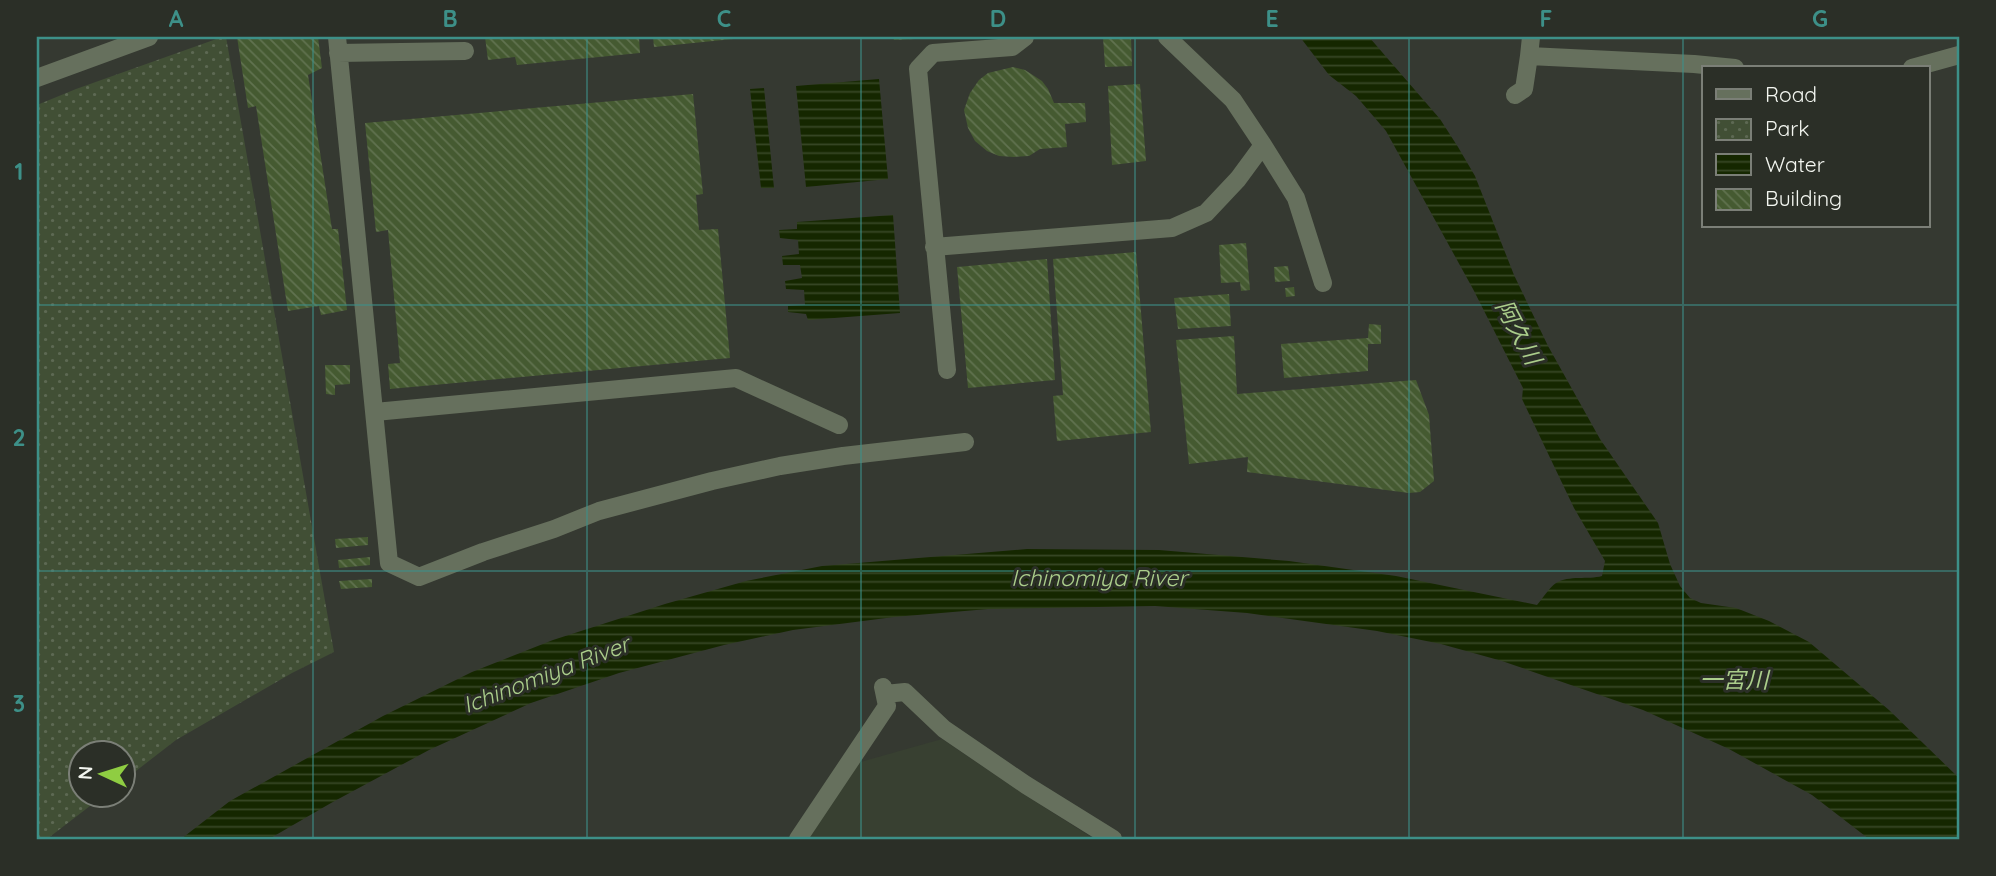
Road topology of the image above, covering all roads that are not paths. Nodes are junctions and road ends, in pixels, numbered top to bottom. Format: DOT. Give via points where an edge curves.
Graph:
graph roads {
  1 [pos="149,37"];
  2 [pos="1026,37"];
  3 [pos="1167,37"];
  4 [pos="1531,37"];
  5 [pos="338,45"];
  6 [pos="465,51"];
  7 [pos="1529,55"];
  8 [pos="1959,55"];
  9 [pos="1714,66"];
  10 [pos="1919,66"];
  11 [pos="37,78"];
  12 [pos="1515,95"];
  13 [pos="1263,145"];
  14 [pos="934,247"];
  15 [pos="1323,283"];
  16 [pos="947,370"];
  17 [pos="375,412"];
  18 [pos="839,425"];
  19 [pos="965,442"];
  20 [pos="798,839"];
  21 [pos="1112,839"];
  1 -- 11 [label="street"];
  2 -- 14 [label="street" via="1012,47 933,53 918,69"];
  3 -- 13 [label="street" via="1233,100"];
  4 -- 7 [label="street"];
  5 -- 6 [label="street"];
  5 -- 17 [label="street"];
  7 -- 9 [label="street"];
  7 -- 12 [label="street" via="1524,89"];
  8 -- 10 [label="street"];
  13 -- 14 [label="street" via="1206,213 1172,229"];
  13 -- 15 [label="street" via="1296,198"];
  14 -- 16 [label="street"];
  17 -- 18 [label="street" via="736,378"];
  17 -- 19 [label="street" via="389,563 419,577 599,511 712,481 843,456"];
  20 -- 21 [label="street" via="887,706 884,691 905,692 943,729"];
}
